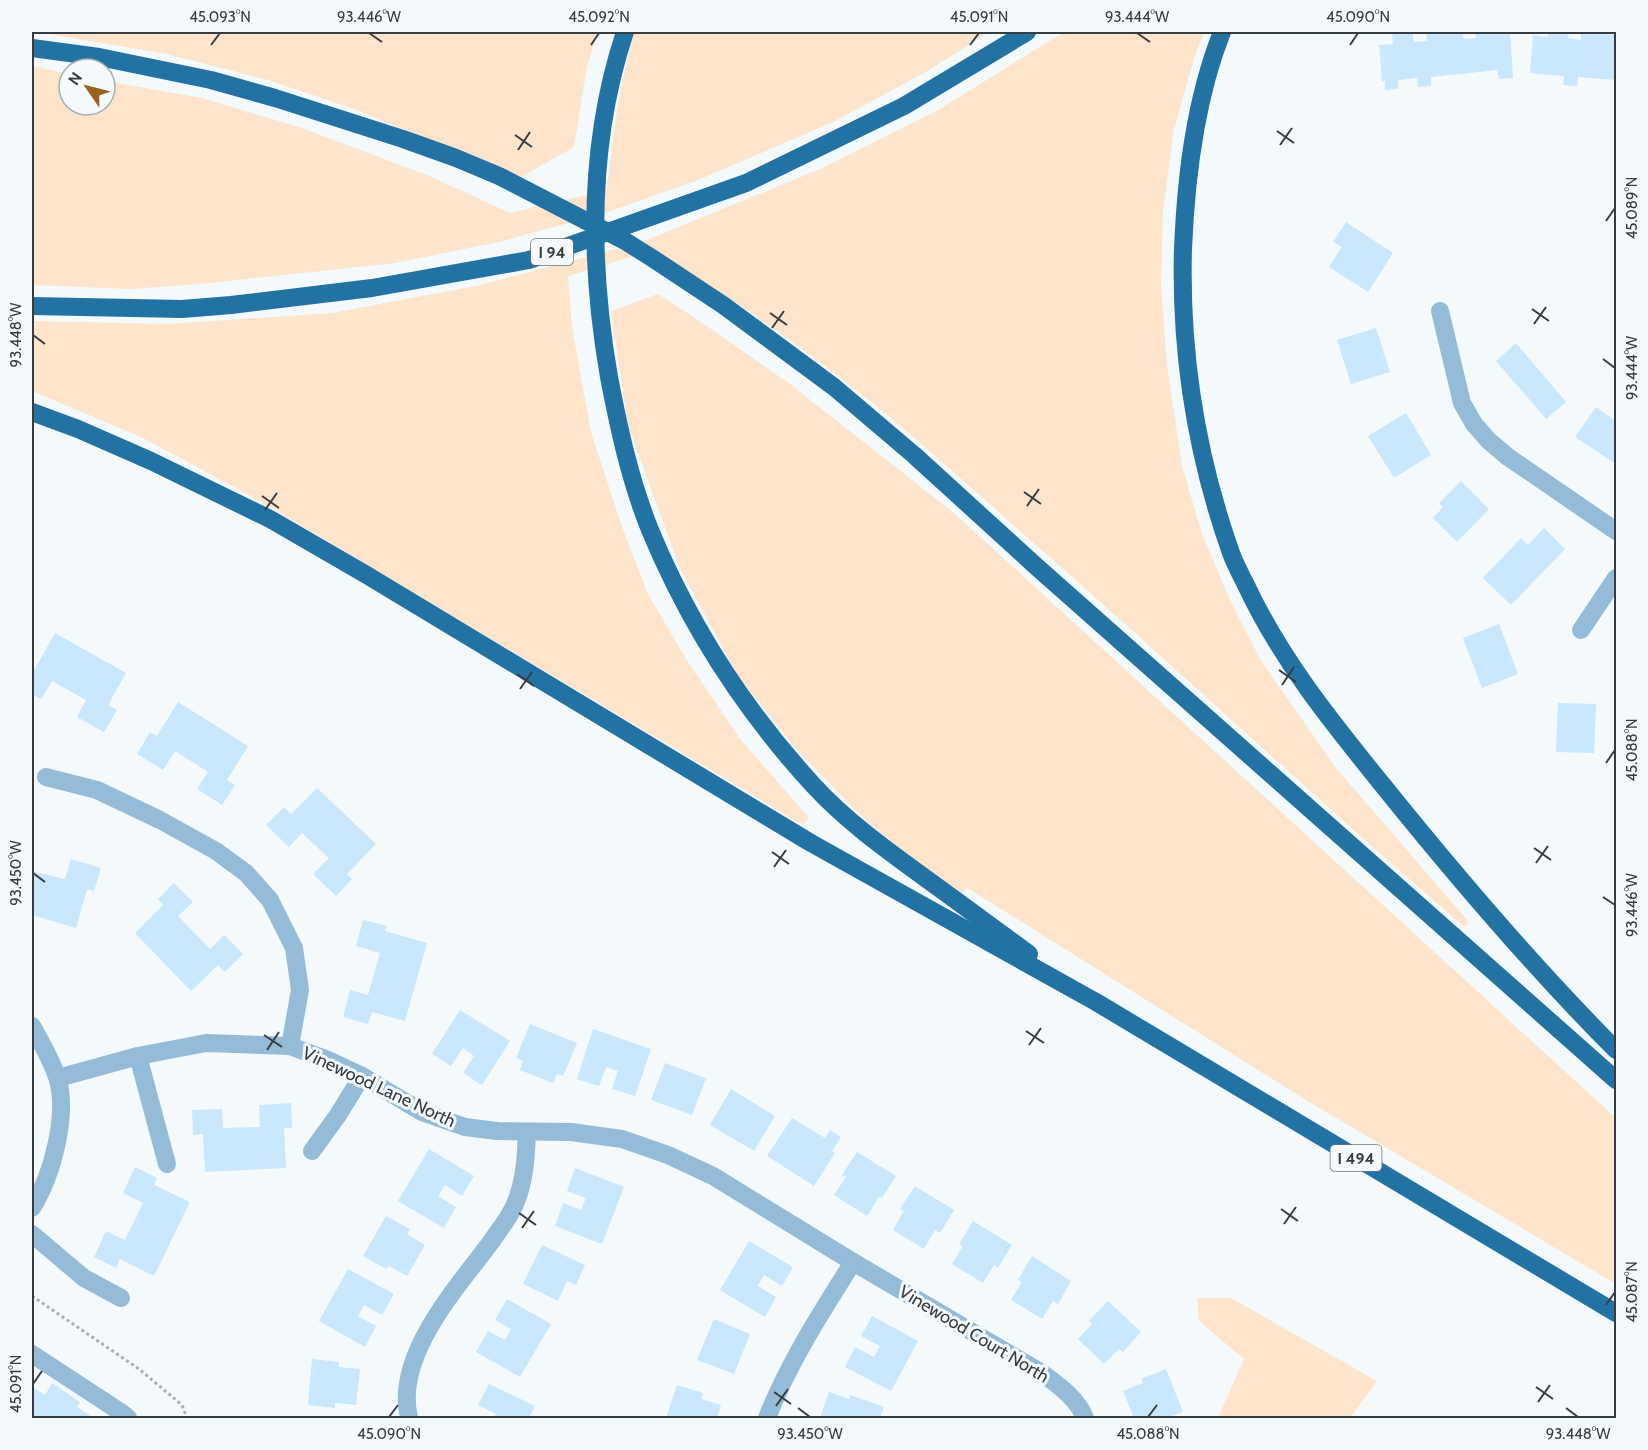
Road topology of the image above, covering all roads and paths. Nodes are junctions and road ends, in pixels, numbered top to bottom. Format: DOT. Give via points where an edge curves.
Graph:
graph roads {
  1 [pos="625,32"];
  2 [pos="1027,32"];
  3 [pos="1222,32"];
  4 [pos="32,48"];
  5 [pos="32,306"];
  6 [pos="1440,311"];
  7 [pos="32,412"];
  8 [pos="1617,531"];
  9 [pos="1617,578"];
  10 [pos="1581,630"];
  11 [pos="46,777"];
  12 [pos="1096,1002"];
  13 [pos="32,1026"];
  14 [pos="290,1046"];
  15 [pos="1617,1050"];
  16 [pos="138,1056"];
  17 [pos="362,1076"];
  18 [pos="57,1078"];
  19 [pos="1617,1080"];
  20 [pos="527,1132"];
  21 [pos="312,1150"];
  22 [pos="166,1164"];
  23 [pos="32,1208"];
  24 [pos="32,1234"];
  25 [pos="853,1262"];
  26 [pos="32,1296"];
  27 [pos="121,1298"];
  28 [pos="1617,1313"];
  29 [pos="32,1354"];
  30 [pos="128,1419"];
  31 [pos="187,1419"];
  32 [pos="409,1419"];
  33 [pos="766,1419"];
  34 [pos="1085,1419"];
  1 -- 12 [label="highway" via="605,106 595,219 597,290 618,426 636,491 668,569 737,691 815,788 873,840"];
  2 -- 5 [label="highway, I 94" via="903,106 746,183 529,260 362,289 192,308"];
  3 -- 15 [label="highway" via="1195,130 1184,231 1183,302 1184,349 1200,448 1231,555 1275,641 1302,683 1504,931"];
  4 -- 19 [label="highway" via="99,57 211,81 334,116 498,176 625,241 723,305 834,387 915,455"];
  6 -- 8 [label="street" via="1462,403 1474,424 1508,457"];
  7 -- 12 [label="highway" via="151,461 270,519 811,843"];
  9 -- 10 [label="street"];
  11 -- 14 [label="street" via="97,790 160,820 246,873 270,900 294,948 300,990"];
  12 -- 28 [label="highway, I 494"];
  13 -- 18 [label="street"];
  14 -- 16 [label="street, Vinewood Lane North" via="206,1043"];
  14 -- 17 [label="street, Vinewood Lane North"];
  16 -- 18 [label="street, Vinewood Lane North"];
  16 -- 22 [label="street"];
  17 -- 20 [label="street, Vinewood Lane North" via="446,1122"];
  17 -- 21 [label="street"];
  18 -- 23 [label="street" via="60,1112 55,1154"];
  20 -- 25 [label="street, Vinewood Lane North" via="571,1132 622,1139 668,1155 713,1176"];
  20 -- 32 [label="street" via="522,1182 515,1205 428,1329 417,1351 408,1378"];
  24 -- 27 [label="street" via="84,1278"];
  25 -- 33 [label="street" via="795,1355"];
  25 -- 34 [label="street, Vinewood Court North" via="1042,1373 1065,1391"];
  26 -- 31 [label="path" via="139,1369 182,1405"];
  29 -- 30 [label="street"];
}
